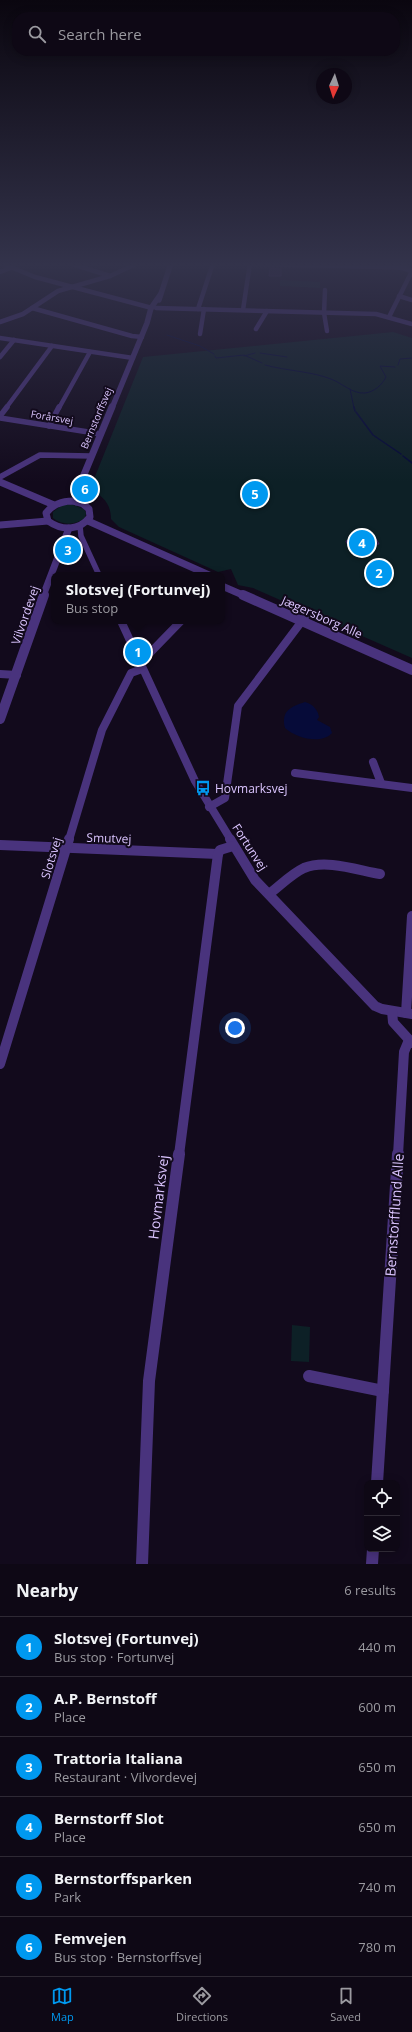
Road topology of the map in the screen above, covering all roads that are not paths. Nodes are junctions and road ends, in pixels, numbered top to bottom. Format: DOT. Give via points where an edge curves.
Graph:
graph roads {
  1 [pos="132,336"];
  2 [pos="142,337"];
  3 [pos="0,338"];
  4 [pos="14,340"];
  5 [pos="52,346"];
  6 [pos="90,352"];
  7 [pos="0,357"];
  8 [pos="133,358"];
  9 [pos="0,417"];
  10 [pos="7,419"];
  11 [pos="0,424"];
  12 [pos="49,426"];
  13 [pos="101,434"];
  14 [pos="91,456"];
  15 [pos="0,477"];
  16 [pos="0,482"];
  17 [pos="0,487"];
  18 [pos="72,501"];
  19 [pos="49,513"];
  20 [pos="0,525"];
  21 [pos="76,526"];
  22 [pos="52,572"];
  23 [pos="99,572"];
  24 [pos="191,572"];
  25 [pos="201,572"];
  26 [pos="51,574"];
  27 [pos="225,582"];
  28 [pos="225,587"];
  29 [pos="303,619"];
  30 [pos="122,624"];
  31 [pos="179,624"];
  32 [pos="140,665"];
  33 [pos="412,665"];
  34 [pos="412,670"];
  35 [pos="0,674"];
  36 [pos="17,675"];
  37 [pos="0,719"];
  38 [pos="373,762"];
  39 [pos="295,773"];
  40 [pos="381,783"];
  41 [pos="412,788"];
  42 [pos="209,806"];
  43 [pos="0,845"];
  44 [pos="233,846"];
  45 [pos="66,848"];
  46 [pos="218,854"];
  47 [pos="380,874"];
  48 [pos="269,894"];
  49 [pos="412,916"];
  50 [pos="392,1011"];
  51 [pos="409,1014"];
  52 [pos="411,1041"];
  53 [pos="0,1064"];
  54 [pos="310,1376"];
  55 [pos="383,1391"];
  56 [pos="377,1480"];
  57 [pos="373,1552"];
  58 [pos="142,1564"];
  59 [pos="372,1564"];
  1 -- 2 [label="street"];
  2 -- 8 [label="street, Bernstorffsvej"];
  3 -- 4 [label="street"];
  4 -- 5 [label="street"];
  4 -- 7 [label="street"];
  5 -- 6 [label="street"];
  5 -- 9 [label="street"];
  6 -- 8 [label="street"];
  6 -- 12 [label="street"];
  8 -- 13 [label="street, Bernstorffsvej"];
  9 -- 10 [label="street, Forårsvej"];
  10 -- 11 [label="street"];
  10 -- 12 [label="street, Forårsvej"];
  12 -- 13 [label="street, Forårsvej"];
  13 -- 14 [label="street, Bernstorffsvej"];
  14 -- 15 [label="street" via="40,455"];
  14 -- 18 [label="street, Bernstorffsvej"];
  16 -- 19 [label="street"];
  17 -- 19 [label="street"];
  18 -- 19 [label="street"];
  18 -- 21 [label="street" via="83,504 89,509 90,514"];
  19 -- 20 [label="street" via="24,522"];
  19 -- 21 [label="street" via="54,525"];
  21 -- 22 [label="street, Vilvordevej" via="62,541"];
  21 -- 23 [label="street"];
  21 -- 24 [label="street"];
  21 -- 25 [label="street"];
  26 -- 36 [label="street, Vilvordevej"];
  27 -- 29 [label="street, Jægersborg Alle"];
  28 -- 29 [label="street, Jægersborg Alle"];
  29 -- 33 [label="street, Jægersborg Alle"];
  29 -- 34 [label="street, Jægersborg Alle"];
  29 -- 42 [label="street" via="238,706 225,798 222,802"];
  30 -- 32 [label="street, Fortunvej"];
  31 -- 32 [label="street, Slotsvej"];
  32 -- 42 [label="street, Fortunvej"];
  32 -- 45 [label="street, Slotsvej" via="131,673 102,730"];
  35 -- 36 [label="street"];
  36 -- 37 [label="street, Vilvordevej"];
  38 -- 40 [label="street"];
  39 -- 40 [label="street"];
  40 -- 41 [label="street"];
  42 -- 44 [label="street, Fortunvej"];
  43 -- 45 [label="street, Smutvej"];
  44 -- 46 [label="street" via="220,850"];
  44 -- 48 [label="street, Fortunvej" via="255,880"];
  45 -- 46 [label="street, Smutvej"];
  45 -- 53 [label="street, Slotsvej"];
  46 -- 58 [label="street, Hovmarksvej" via="149,1381"];
  47 -- 48 [label="street" via="322,865 311,866"];
  48 -- 50 [label="street, Fortunvej" via="375,1006"];
  49 -- 51 [label="street"];
  50 -- 51 [label="street, Fortunvej"];
  50 -- 52 [label="street" via="393,1022"];
  52 -- 55 [label="street, Bernstorfflund Alle" via="404,1052"];
  54 -- 55 [label="street"];
  55 -- 56 [label="street, Bernstorfflund Alle"];
  57 -- 59 [label="street"];
}
